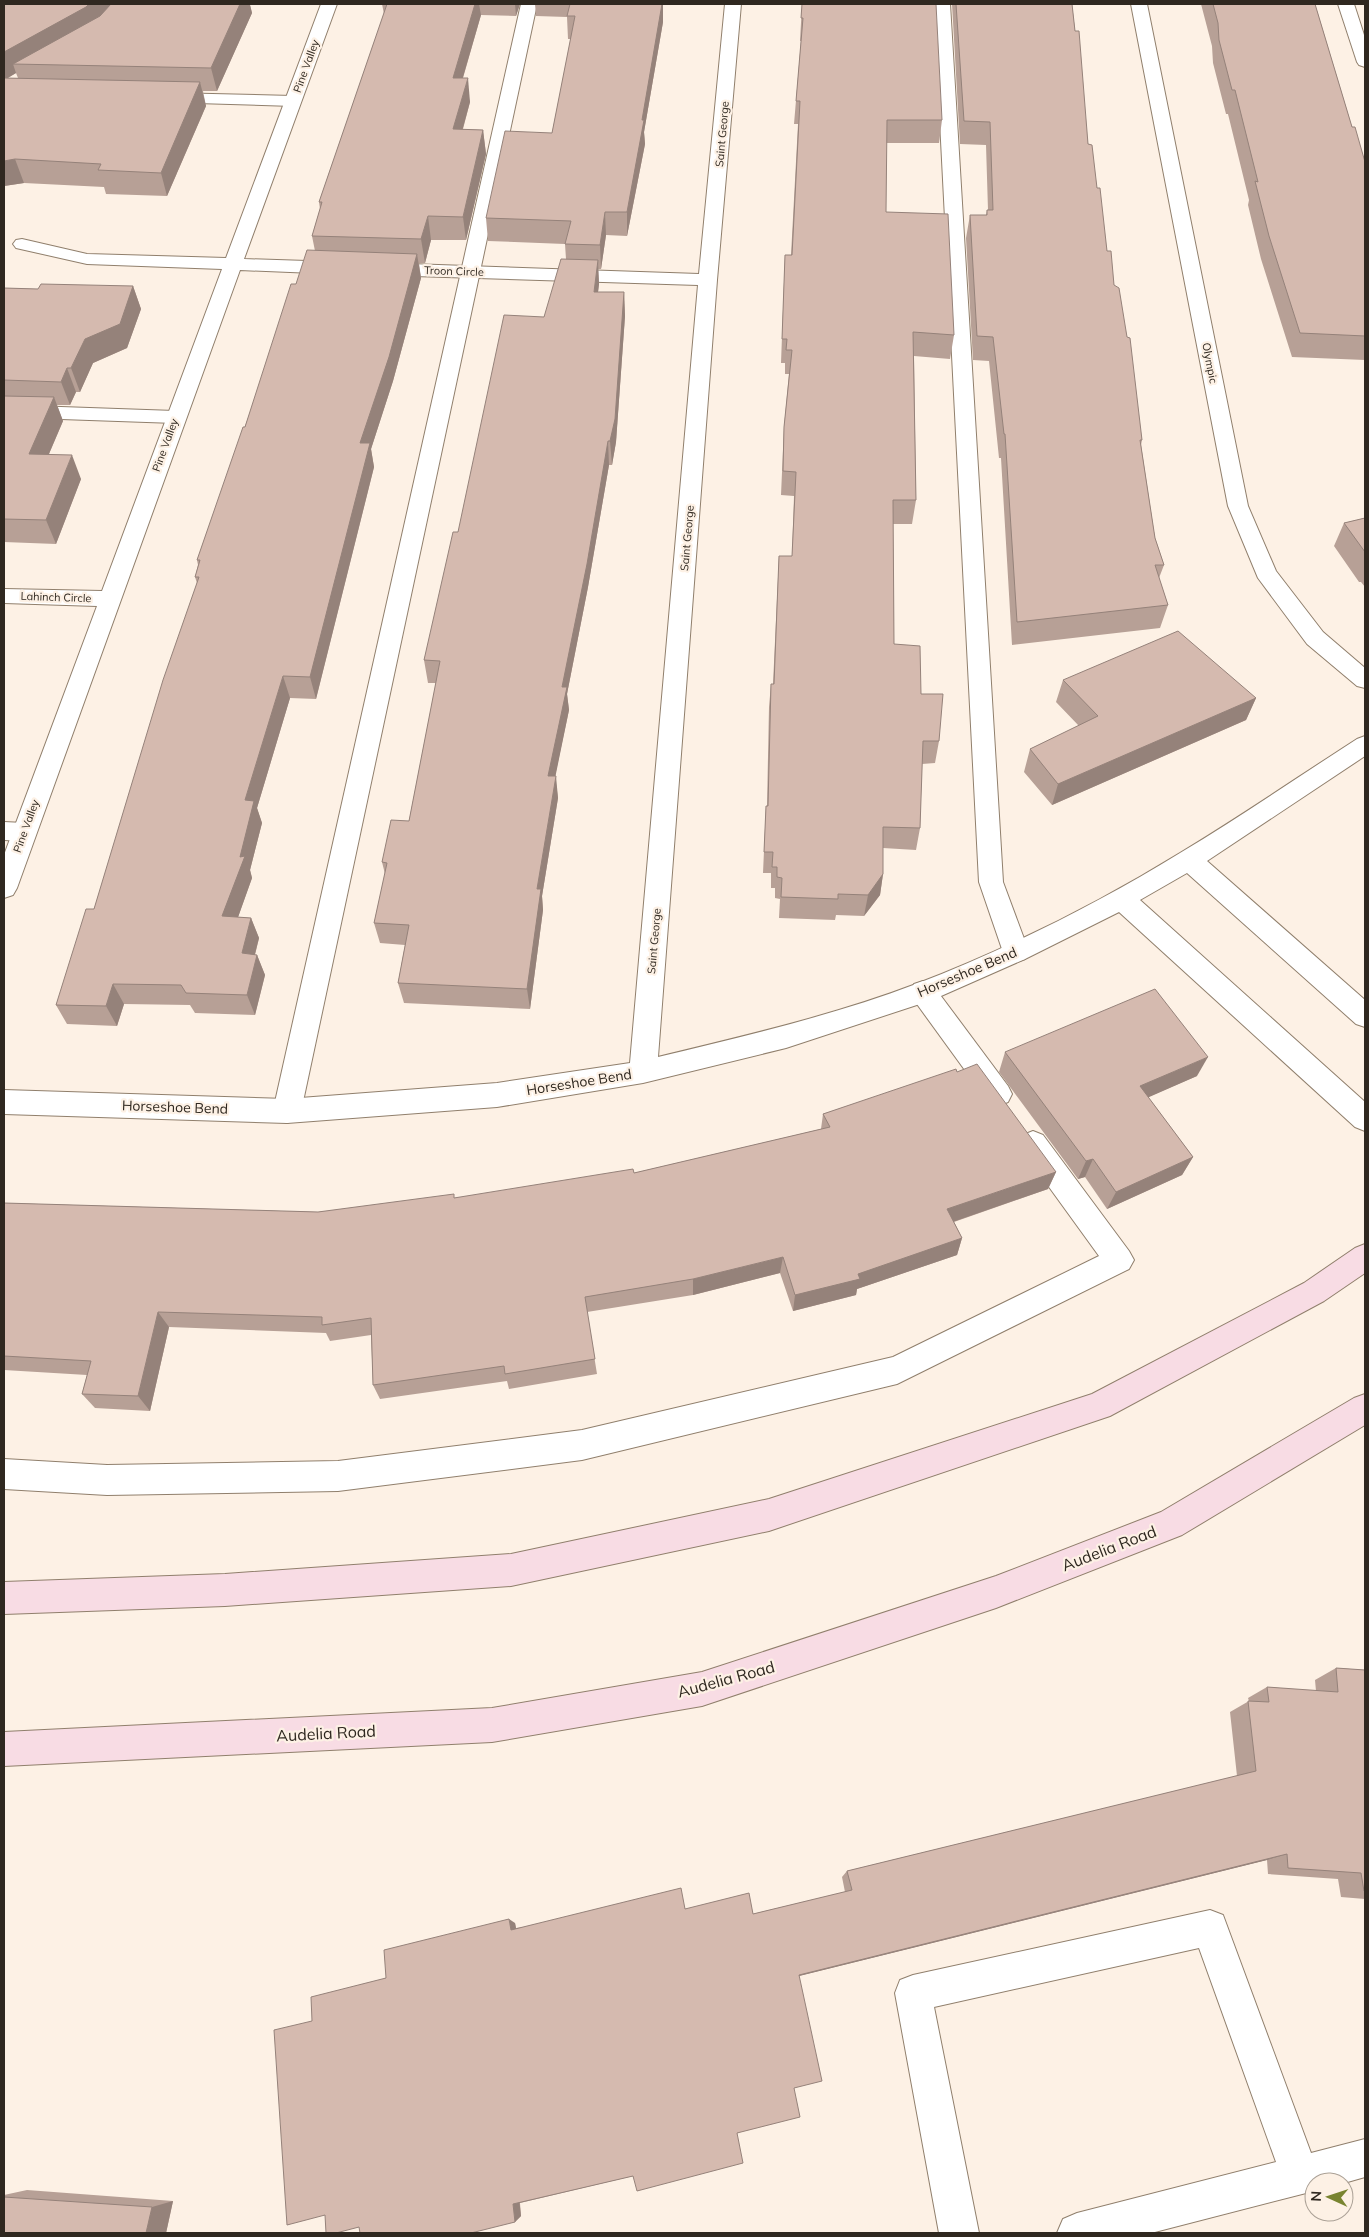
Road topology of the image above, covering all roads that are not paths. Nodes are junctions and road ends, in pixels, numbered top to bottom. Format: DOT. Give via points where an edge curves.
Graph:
graph roads {
  1 [pos="328,4"];
  2 [pos="529,4"];
  3 [pos="733,4"];
  4 [pos="942,4"];
  5 [pos="1138,4"];
  6 [pos="1346,4"];
  7 [pos="1365,62"];
  8 [pos="153,97"];
  9 [pos="293,101"];
  10 [pos="22,244"];
  11 [pos="234,264"];
  12 [pos="472,272"];
  13 [pos="708,280"];
  14 [pos="4,411"];
  15 [pos="175,417"];
  16 [pos="4,596"];
  17 [pos="109,599"];
  18 [pos="1365,680"];
  19 [pos="1365,745"];
  20 [pos="14,831"];
  21 [pos="1189,860"];
  22 [pos="4,888"];
  23 [pos="1122,899"];
  24 [pos="1016,952"];
  25 [pos="922,992"];
  26 [pos="1365,1016"];
  27 [pos="643,1072"];
  28 [pos="4,1102"];
  29 [pos="287,1111"];
  30 [pos="1365,1119"];
  31 [pos="1365,1257"];
  32 [pos="1365,1408"];
  33 [pos="4,1474"];
  34 [pos="4,1598"];
  35 [pos="4,1749"];
  36 [pos="1365,2158"];
  37 [pos="1300,2175"];
  38 [pos="959,2233"];
  39 [pos="1077,2233"];
  1 -- 9 [label="street, Pine Valley"];
  2 -- 12 [label="street"];
  3 -- 13 [label="street, Saint George"];
  4 -- 24 [label="street" via="991,882"];
  5 -- 18 [label="street, Olympic" via="1238,506 1266,573 1315,638"];
  6 -- 7 [label="street"];
  8 -- 9 [label="street"];
  9 -- 11 [label="street, Pine Valley"];
  10 -- 11 [label="street, Troon Circle" via="87,259"];
  11 -- 12 [label="street, Troon Circle"];
  11 -- 15 [label="street, Pine Valley"];
  12 -- 13 [label="street, Troon Circle"];
  12 -- 29 [label="street"];
  13 -- 27 [label="street, Saint George"];
  14 -- 15 [label="street"];
  15 -- 17 [label="street, Pine Valley"];
  16 -- 17 [label="street, Lahinch Circle"];
  17 -- 20 [label="street, Pine Valley"];
  19 -- 21 [label="street, Horseshoe Bend"];
  20 -- 22 [label="street, Pine Valley"];
  21 -- 23 [label="street, Horseshoe Bend"];
  21 -- 26 [label="street"];
  23 -- 24 [label="street, Horseshoe Bend"];
  23 -- 30 [label="street"];
  24 -- 25 [label="street, Horseshoe Bend"];
  25 -- 27 [label="street, Horseshoe Bend" via="786,1037"];
  25 -- 33 [label="street" via="1119,1260 897,1370 582,1445 338,1476 107,1480"];
  27 -- 29 [label="street, Horseshoe Bend" via="497,1095"];
  28 -- 29 [label="street, Horseshoe Bend"];
  31 -- 34 [label="main road" via="1314,1292 1099,1406 769,1515 511,1570 225,1590"];
  32 -- 35 [label="main road, Audelia Road" via="1171,1524 996,1592 702,1689 492,1725"];
  36 -- 37 [label="street"];
  37 -- 38 [label="street" via="1210,1928 913,1993"];
  37 -- 39 [label="street"];
}
